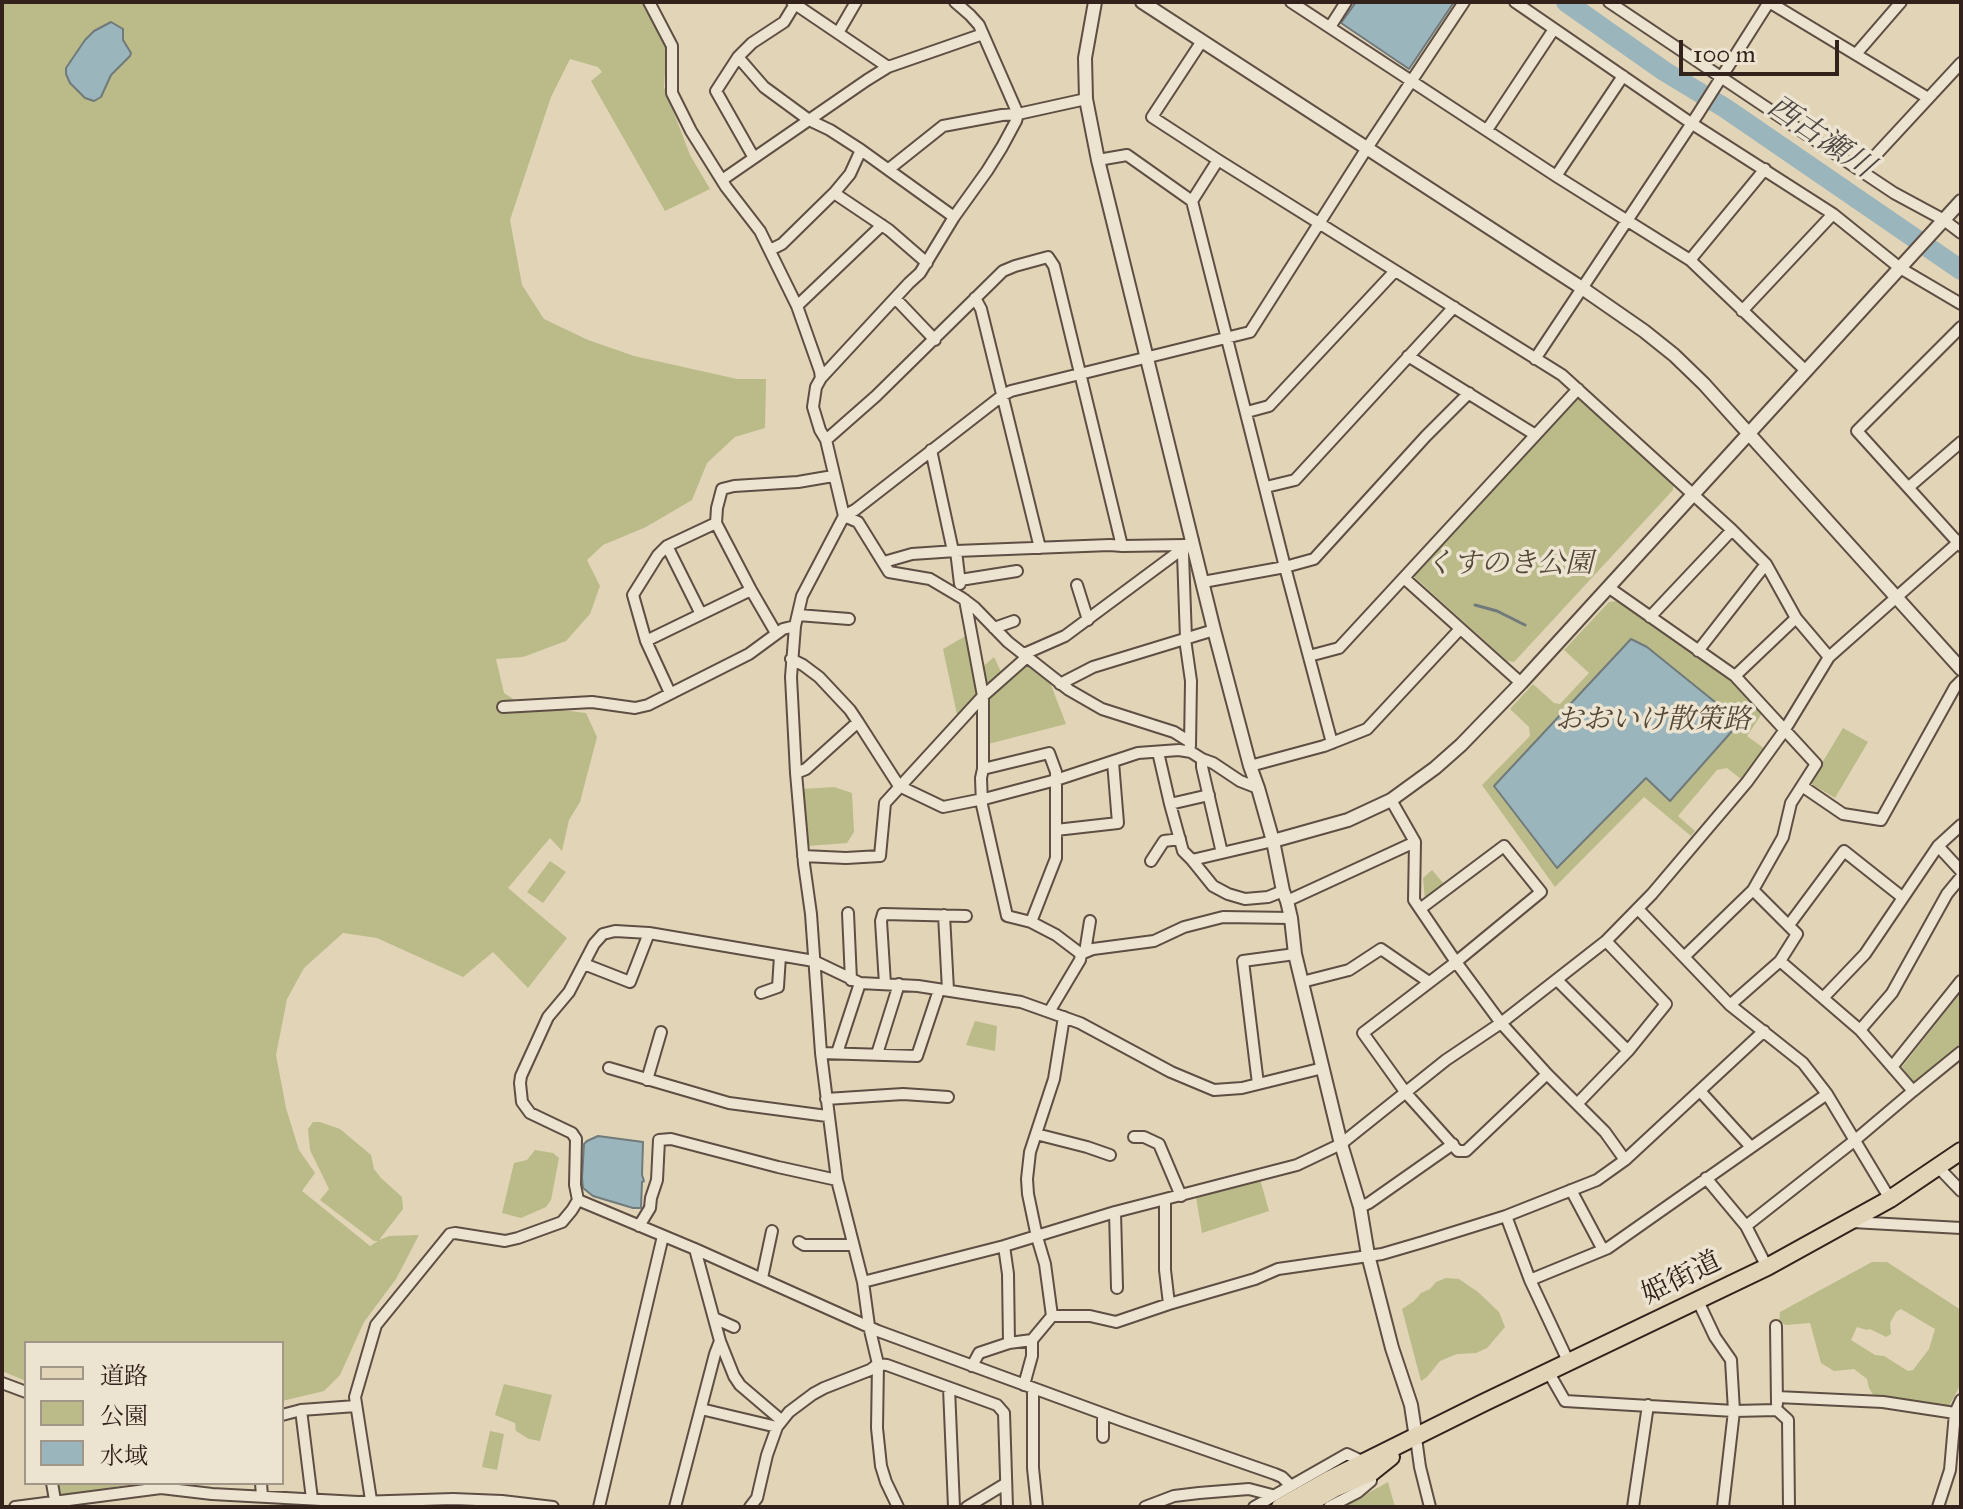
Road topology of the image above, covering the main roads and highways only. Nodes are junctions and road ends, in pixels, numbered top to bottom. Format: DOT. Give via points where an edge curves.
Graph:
graph roads {
  1 [pos="1961,1151"];
  2 [pos="1331,1485"];
  3 [pos="1276,1501"];
  4 [pos="1303,1507"];
  1 -- 2 [label="main road, 姫街道" via="1890,1199 1767,1267 1483,1403"];
  2 -- 3 [label="main road, 姫街道"];
  2 -- 4 [label="main road, 姫街道"];
}
